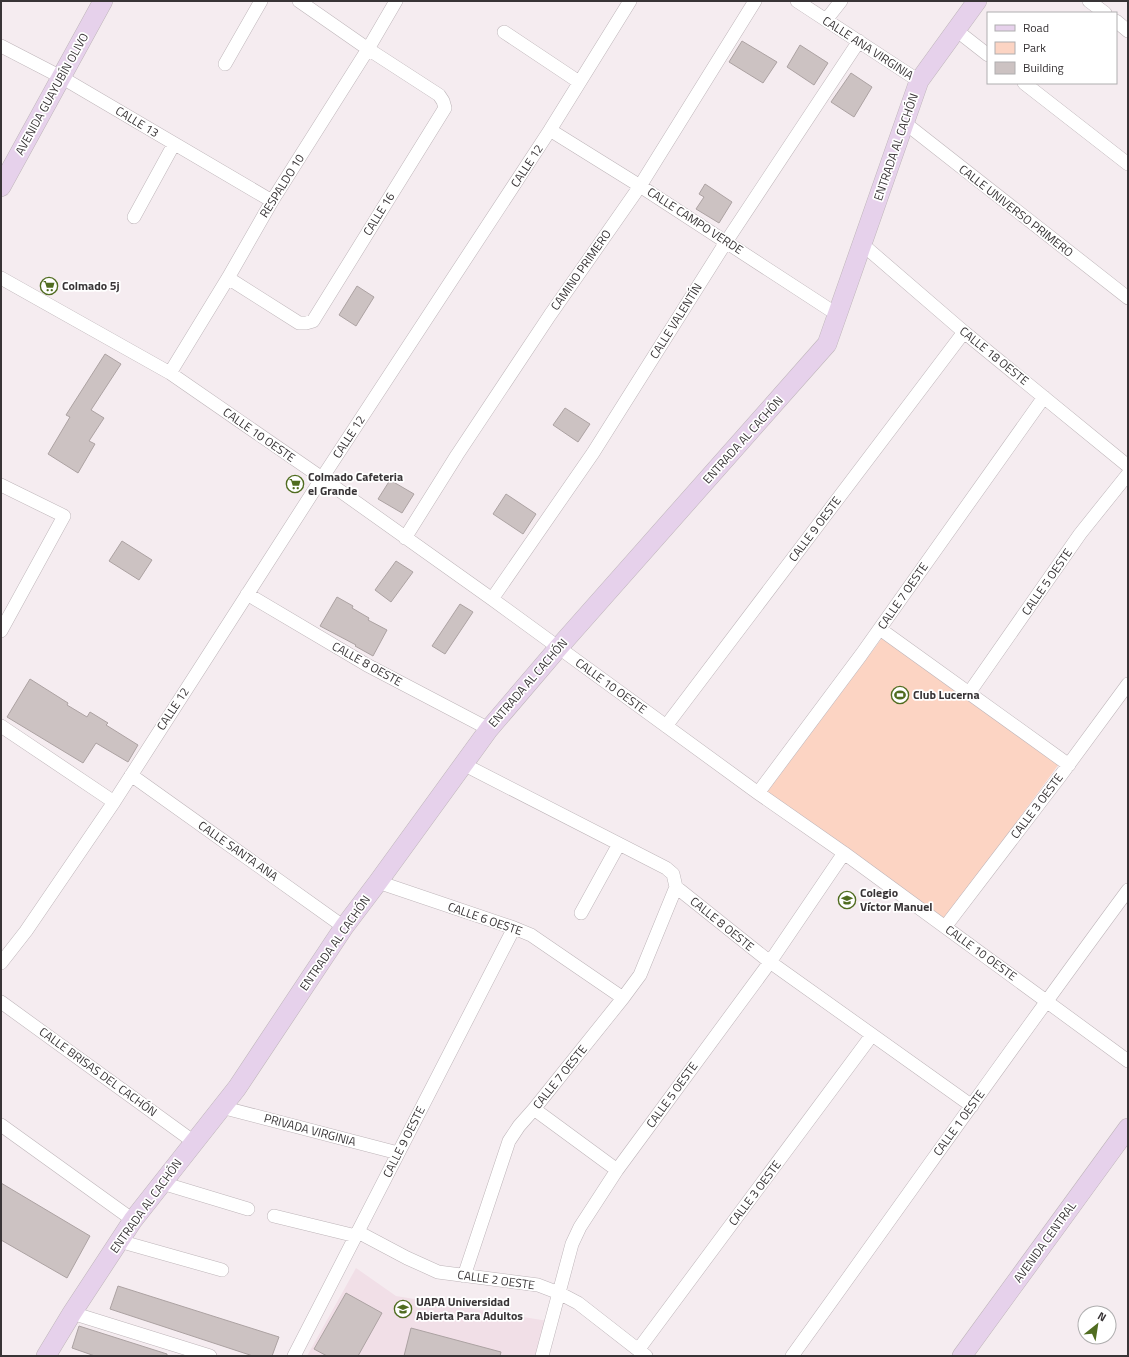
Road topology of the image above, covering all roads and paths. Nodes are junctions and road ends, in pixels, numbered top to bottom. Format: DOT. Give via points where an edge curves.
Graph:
graph roads {
  1 [pos="103,1"];
  2 [pos="261,1"];
  3 [pos="299,1"];
  4 [pos="396,1"];
  5 [pos="630,1"];
  6 [pos="755,1"];
  7 [pos="798,1"];
  8 [pos="841,1"];
  9 [pos="977,1"];
  10 [pos="1089,1"];
  11 [pos="1106,8"];
  12 [pos="826,20"];
  13 [pos="1117,22"];
  14 [pos="956,30"];
  15 [pos="1128,31"];
  16 [pos="504,32"];
  17 [pos="859,41"];
  18 [pos="1,46"];
  19 [pos="368,50"];
  20 [pos="987,54"];
  21 [pos="225,64"];
  22 [pos="61,77"];
  23 [pos="579,82"];
  24 [pos="919,82"];
  25 [pos="1025,84"];
  26 [pos="905,123"];
  27 [pos="550,130"];
  28 [pos="174,144"];
  29 [pos="1128,164"];
  30 [pos="640,186"];
  31 [pos="1,187"];
  32 [pos="272,201"];
  33 [pos="134,217"];
  34 [pos="726,242"];
  35 [pos="862,244"];
  36 [pos="1,278"];
  37 [pos="228,278"];
  38 [pos="1128,298"];
  39 [pos="838,315"];
  40 [pos="964,332"];
  41 [pos="170,373"];
  42 [pos="1044,397"];
  43 [pos="1128,466"];
  44 [pos="1128,474"];
  45 [pos="322,478"];
  46 [pos="1,485"];
  47 [pos="405,538"];
  48 [pos="248,594"];
  49 [pos="492,599"];
  50 [pos="880,629"];
  51 [pos="1,631"];
  52 [pos="559,647"];
  53 [pos="1128,684"];
  54 [pos="969,693"];
  55 [pos="1,726"];
  56 [pos="666,726"];
  57 [pos="489,729"];
  58 [pos="463,764"];
  59 [pos="1069,764"];
  60 [pos="131,775"];
  61 [pos="758,793"];
  62 [pos="114,802"];
  63 [pos="619,844"];
  64 [pos="844,853"];
  65 [pos="378,882"];
  66 [pos="676,887"];
  67 [pos="1128,890"];
  68 [pos="581,913"];
  69 [pos="344,927"];
  70 [pos="945,927"];
  71 [pos="514,928"];
  72 [pos="770,962"];
  73 [pos="1,963"];
  74 [pos="623,998"];
  75 [pos="1046,1000"];
  76 [pos="1,1002"];
  77 [pos="872,1035"];
  78 [pos="1128,1061"];
  79 [pos="972,1106"];
  80 [pos="221,1107"];
  81 [pos="534,1109"];
  82 [pos="1,1125"];
  83 [pos="1128,1128"];
  84 [pos="194,1142"];
  85 [pos="398,1153"];
  86 [pos="616,1170"];
  87 [pos="162,1183"];
  88 [pos="248,1209"];
  89 [pos="274,1216"];
  90 [pos="133,1220"];
  91 [pos="357,1234"];
  92 [pos="119,1241"];
  93 [pos="222,1270"];
  94 [pos="464,1276"];
  95 [pos="559,1293"];
  96 [pos="72,1313"];
  97 [pos="642,1353"];
  98 [pos="46,1356"];
  99 [pos="210,1356"];
  100 [pos="294,1356"];
  101 [pos="542,1356"];
  102 [pos="792,1356"];
  103 [pos="962,1356"];
  1 -- 22 [label="street, AVENIDA GUAYUBÍN OLIVO"];
  2 -- 21 [label="street"];
  3 -- 19 [label="street"];
  4 -- 19 [label="street, RESPALDO 10"];
  5 -- 23 [label="street, CALLE 12"];
  6 -- 30 [label="street, CAMINO PRIMERO"];
  7 -- 12 [label="street, CALLE ANA VIRGINIA"];
  8 -- 12 [label="street"];
  9 -- 14 [label="street, ENTRADA AL CACHÓN"];
  10 -- 11 [label="street"];
  12 -- 17 [label="street, CALLE ANA VIRGINIA"];
  13 -- 15 [label="street"];
  14 -- 20 [label="street"];
  14 -- 24 [label="street, ENTRADA AL CACHÓN"];
  16 -- 23 [label="street"];
  17 -- 24 [label="street, CALLE ANA VIRGINIA"];
  17 -- 34 [label="street, CALLE VALENTÍN"];
  18 -- 22 [label="street, CALLE 13"];
  19 -- 32 [label="street, RESPALDO 10"];
  19 -- 37 [label="street, CALLE 16" via="439,95 445,108 313,321 299,323"];
  22 -- 28 [label="street, CALLE 13"];
  22 -- 31 [label="street, AVENIDA GUAYUBÍN OLIVO"];
  23 -- 27 [label="street, CALLE 12"];
  24 -- 26 [label="street, ENTRADA AL CACHÓN"];
  25 -- 29 [label="street"];
  26 -- 35 [label="street, ENTRADA AL CACHÓN"];
  26 -- 38 [label="street, CALLE UNIVERSO PRIMERO"];
  27 -- 30 [label="street, CALLE CAMPO VERDE"];
  27 -- 45 [label="street, CALLE 12"];
  28 -- 32 [label="street, CALLE 13"];
  28 -- 33 [label="street"];
  30 -- 34 [label="street, CALLE CAMPO VERDE"];
  30 -- 47 [label="street, CAMINO PRIMERO" via="457,455"];
  32 -- 37 [label="street, RESPALDO 10"];
  34 -- 39 [label="street, CALLE CAMPO VERDE"];
  34 -- 49 [label="street, CALLE VALENTÍN" via="593,453"];
  35 -- 39 [label="street, ENTRADA AL CACHÓN"];
  35 -- 40 [label="street, CALLE 18 OESTE"];
  36 -- 41 [label="street, CALLE 10 OESTE"];
  37 -- 41 [label="street, RESPALDO 10"];
  39 -- 52 [label="street, ENTRADA AL CACHÓN" via="827,344"];
  40 -- 42 [label="street, CALLE 18 OESTE"];
  40 -- 56 [label="street, CALLE 9 OESTE"];
  41 -- 45 [label="street, CALLE 10 OESTE"];
  42 -- 43 [label="street, CALLE 18 OESTE"];
  42 -- 50 [label="street, CALLE 7 OESTE"];
  44 -- 54 [label="street, CALLE 5 OESTE" via="1080,534"];
  45 -- 47 [label="street, CALLE 10 OESTE"];
  45 -- 48 [label="street, CALLE 12"];
  46 -- 51 [label="street" via="64,516"];
  47 -- 49 [label="street, CALLE 10 OESTE"];
  48 -- 57 [label="street, CALLE 8 OESTE" via="366,665"];
  48 -- 60 [label="street, CALLE 12"];
  49 -- 52 [label="street, CALLE 10 OESTE"];
  50 -- 54 [label="street"];
  50 -- 61 [label="street, CALLE 7 OESTE"];
  52 -- 56 [label="street, CALLE 10 OESTE"];
  52 -- 57 [label="street, ENTRADA AL CACHÓN"];
  53 -- 59 [label="street, CALLE 3 OESTE"];
  54 -- 59 [label="street"];
  55 -- 62 [label="street"];
  56 -- 61 [label="street, CALLE 10 OESTE"];
  57 -- 58 [label="street, ENTRADA AL CACHÓN"];
  58 -- 63 [label="street, CALLE 8 OESTE"];
  58 -- 65 [label="street, ENTRADA AL CACHÓN"];
  59 -- 70 [label="street, CALLE 3 OESTE"];
  60 -- 62 [label="street, CALLE 12"];
  60 -- 69 [label="street, CALLE SANTA ANA"];
  61 -- 64 [label="street, CALLE 10 OESTE"];
  62 -- 73 [label="street, CALLE 12" via="26,931"];
  63 -- 66 [label="street, CALLE 8 OESTE" via="666,868 673,874"];
  63 -- 68 [label="street"];
  64 -- 70 [label="street, CALLE 10 OESTE"];
  64 -- 72 [label="street, CALLE 5 OESTE"];
  65 -- 69 [label="street, ENTRADA AL CACHÓN"];
  65 -- 71 [label="street, CALLE 6 OESTE"];
  66 -- 72 [label="street, CALLE 8 OESTE"];
  66 -- 74 [label="street, CALLE 7 OESTE" via="640,975"];
  67 -- 75 [label="street, CALLE 1 OESTE"];
  69 -- 80 [label="street, ENTRADA AL CACHÓN" via="237,1088"];
  70 -- 75 [label="street, CALLE 10 OESTE"];
  71 -- 74 [label="street, CALLE 6 OESTE" via="531,935"];
  71 -- 85 [label="street, CALLE 9 OESTE"];
  72 -- 77 [label="street, CALLE 8 OESTE"];
  72 -- 86 [label="street, CALLE 5 OESTE"];
  74 -- 81 [label="street, CALLE 7 OESTE"];
  75 -- 78 [label="street, CALLE 10 OESTE"];
  75 -- 79 [label="street, CALLE 1 OESTE"];
  76 -- 84 [label="street, CALLE BRISAS DEL CACHÓN"];
  77 -- 79 [label="street, CALLE 8 OESTE"];
  77 -- 97 [label="street, CALLE 3 OESTE"];
  79 -- 102 [label="street, CALLE 1 OESTE"];
  80 -- 84 [label="street, ENTRADA AL CACHÓN"];
  80 -- 85 [label="street, PRIVADA VIRGINIA"];
  81 -- 86 [label="street"];
  81 -- 94 [label="street, CALLE 7 OESTE" via="509,1141"];
  82 -- 90 [label="street"];
  83 -- 103 [label="street, AVENIDA CENTRAL"];
  84 -- 87 [label="street, ENTRADA AL CACHÓN"];
  85 -- 91 [label="street, CALLE 9 OESTE"];
  86 -- 95 [label="street, CALLE 5 OESTE" via="572,1244"];
  87 -- 88 [label="street"];
  87 -- 90 [label="street, ENTRADA AL CACHÓN"];
  89 -- 91 [label="street, CALLE 2 OESTE"];
  90 -- 92 [label="street, ENTRADA AL CACHÓN"];
  91 -- 94 [label="street, CALLE 2 OESTE" via="438,1272"];
  91 -- 100 [label="street, CALLE 9 OESTE"];
  92 -- 93 [label="street"];
  92 -- 96 [label="street, ENTRADA AL CACHÓN"];
  94 -- 95 [label="street, CALLE 2 OESTE" via="538,1285"];
  95 -- 97 [label="street, CALLE 2 OESTE" via="578,1303"];
  95 -- 101 [label="street, CALLE 5 OESTE"];
  96 -- 98 [label="street, ENTRADA AL CACHÓN"];
  96 -- 99 [label="street"];
}
